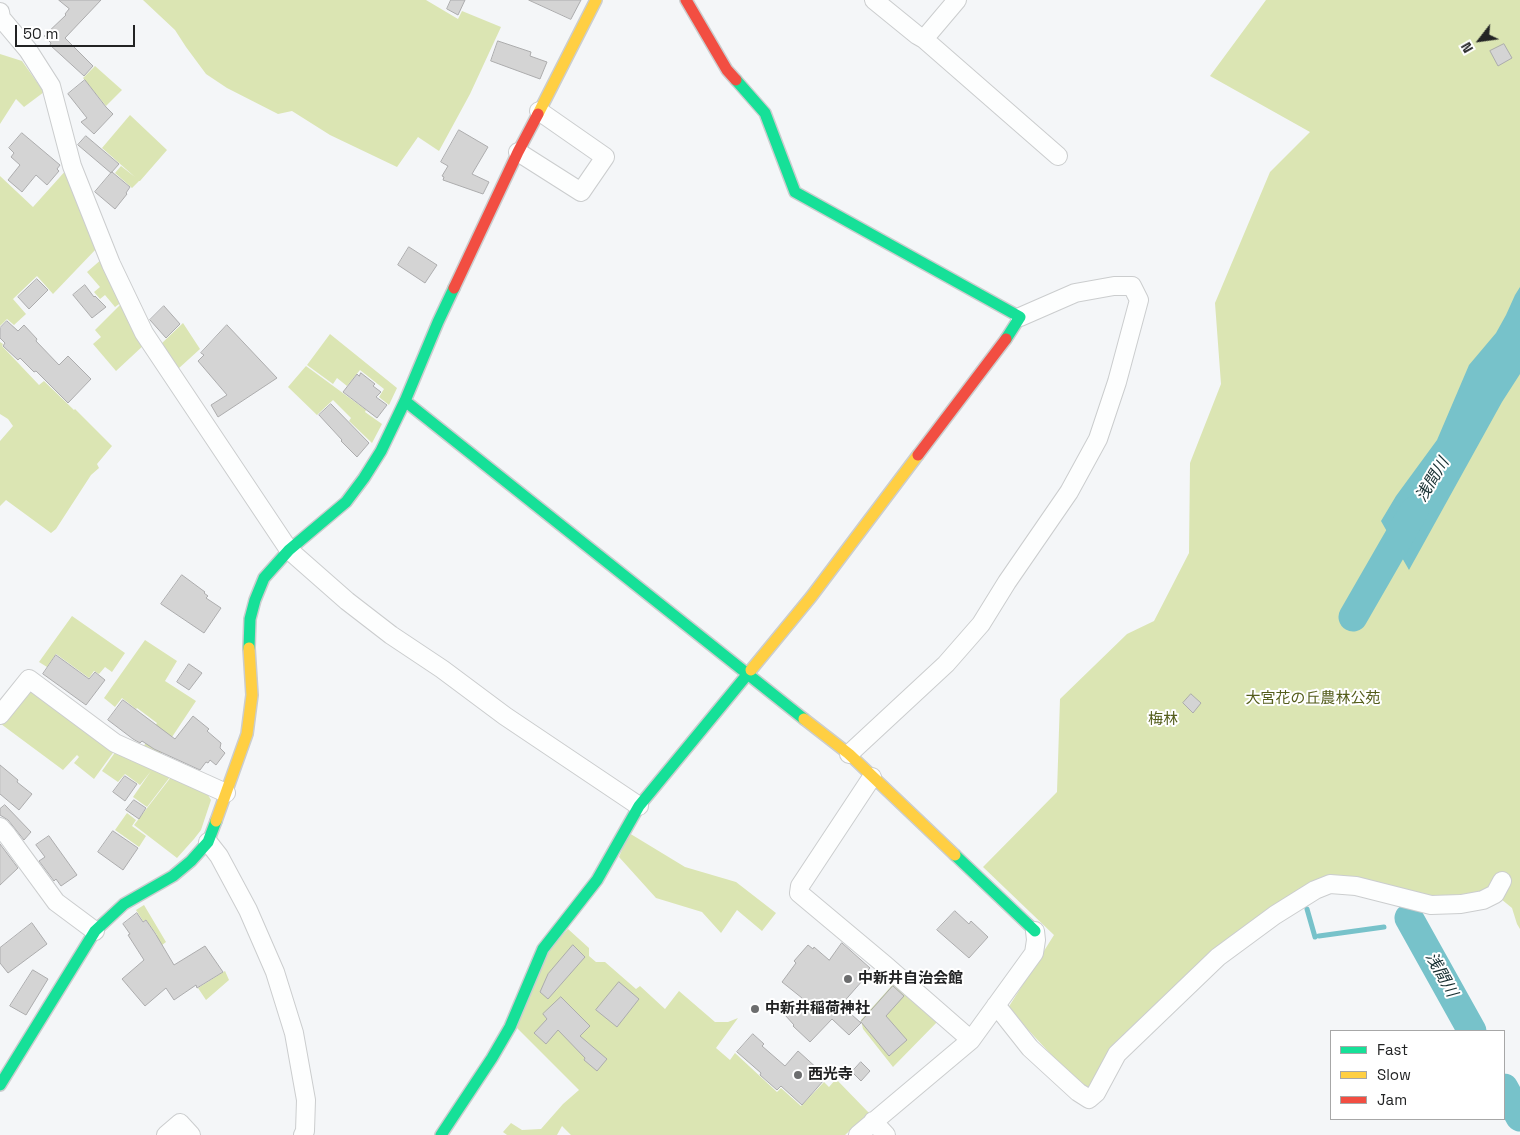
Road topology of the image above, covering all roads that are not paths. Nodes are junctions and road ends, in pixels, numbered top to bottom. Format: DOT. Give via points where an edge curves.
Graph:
graph roads {
  1 [pos="596,0"];
  2 [pos="686,0"];
  3 [pos="874,0"];
  4 [pos="958,0"];
  5 [pos="0,12"];
  6 [pos="924,39"];
  7 [pos="539,111"];
  8 [pos="518,152"];
  9 [pos="1058,156"];
  10 [pos="1020,317"];
  11 [pos="405,401"];
  12 [pos="289,550"];
  13 [pos="748,674"];
  14 [pos="0,716"];
  15 [pos="849,754"];
  16 [pos="872,777"];
  17 [pos="226,793"];
  18 [pos="639,806"];
  19 [pos="0,827"];
  20 [pos="208,842"];
  21 [pos="1502,881"];
  22 [pos="95,931"];
  23 [pos="1035,931"];
  24 [pos="996,1005"];
  25 [pos="971,1040"];
  26 [pos="0,1085"];
  27 [pos="873,1121"];
  28 [pos="166,1135"];
  29 [pos="191,1135"];
  30 [pos="303,1135"];
  31 [pos="441,1135"];
  32 [pos="858,1135"];
  33 [pos="886,1135"];
  1 -- 7 [label="street"];
  2 -- 10 [label="street" via="727,70 764,113 794,192"];
  3 -- 6 [label="street"];
  4 -- 6 [label="street"];
  5 -- 12 [label="street" via="1,18 28,50 51,86 72,166 111,264 144,333"];
  6 -- 9 [label="street"];
  7 -- 8 [label="street"];
  7 -- 8 [label="street" via="605,157 581,192"];
  8 -- 11 [label="street" via="438,322"];
  10 -- 13 [label="street" via="811,597"];
  10 -- 15 [label="street" via="1075,293 1114,286 1132,286 1139,300 1098,440 1070,492 981,624 946,664"];
  11 -- 12 [label="street" via="381,451 346,502"];
  11 -- 13 [label="street"];
  12 -- 17 [label="street" via="264,578 250,619 248,639 252,696 247,734"];
  12 -- 18 [label="street" via="391,635"];
  13 -- 15 [label="street"];
  13 -- 18 [label="street"];
  14 -- 17 [label="street" via="29,679 115,743"];
  15 -- 16 [label="street"];
  16 -- 23 [label="street"];
  16 -- 25 [label="street" via="800,886 800,893"];
  17 -- 20 [label="street"];
  18 -- 31 [label="street" via="597,880 543,949 510,1027"];
  19 -- 22 [label="street" via="56,902"];
  20 -- 22 [label="street" via="173,876 124,904"];
  20 -- 30 [label="street" via="248,910 288,1010 306,1100"];
  21 -- 24 [label="street" via="1495,894 1461,904 1432,905 1356,886 1330,884 1309,894 1218,957 1117,1054 1096,1093 1089,1099 1030,1048"];
  22 -- 26 [label="street"];
  23 -- 24 [label="street" via="1034,953"];
  24 -- 25 [label="street"];
  25 -- 27 [label="street"];
  27 -- 32 [label="street"];
  27 -- 33 [label="street"];
  28 -- 29 [label="street" via="180,1123"];
}
